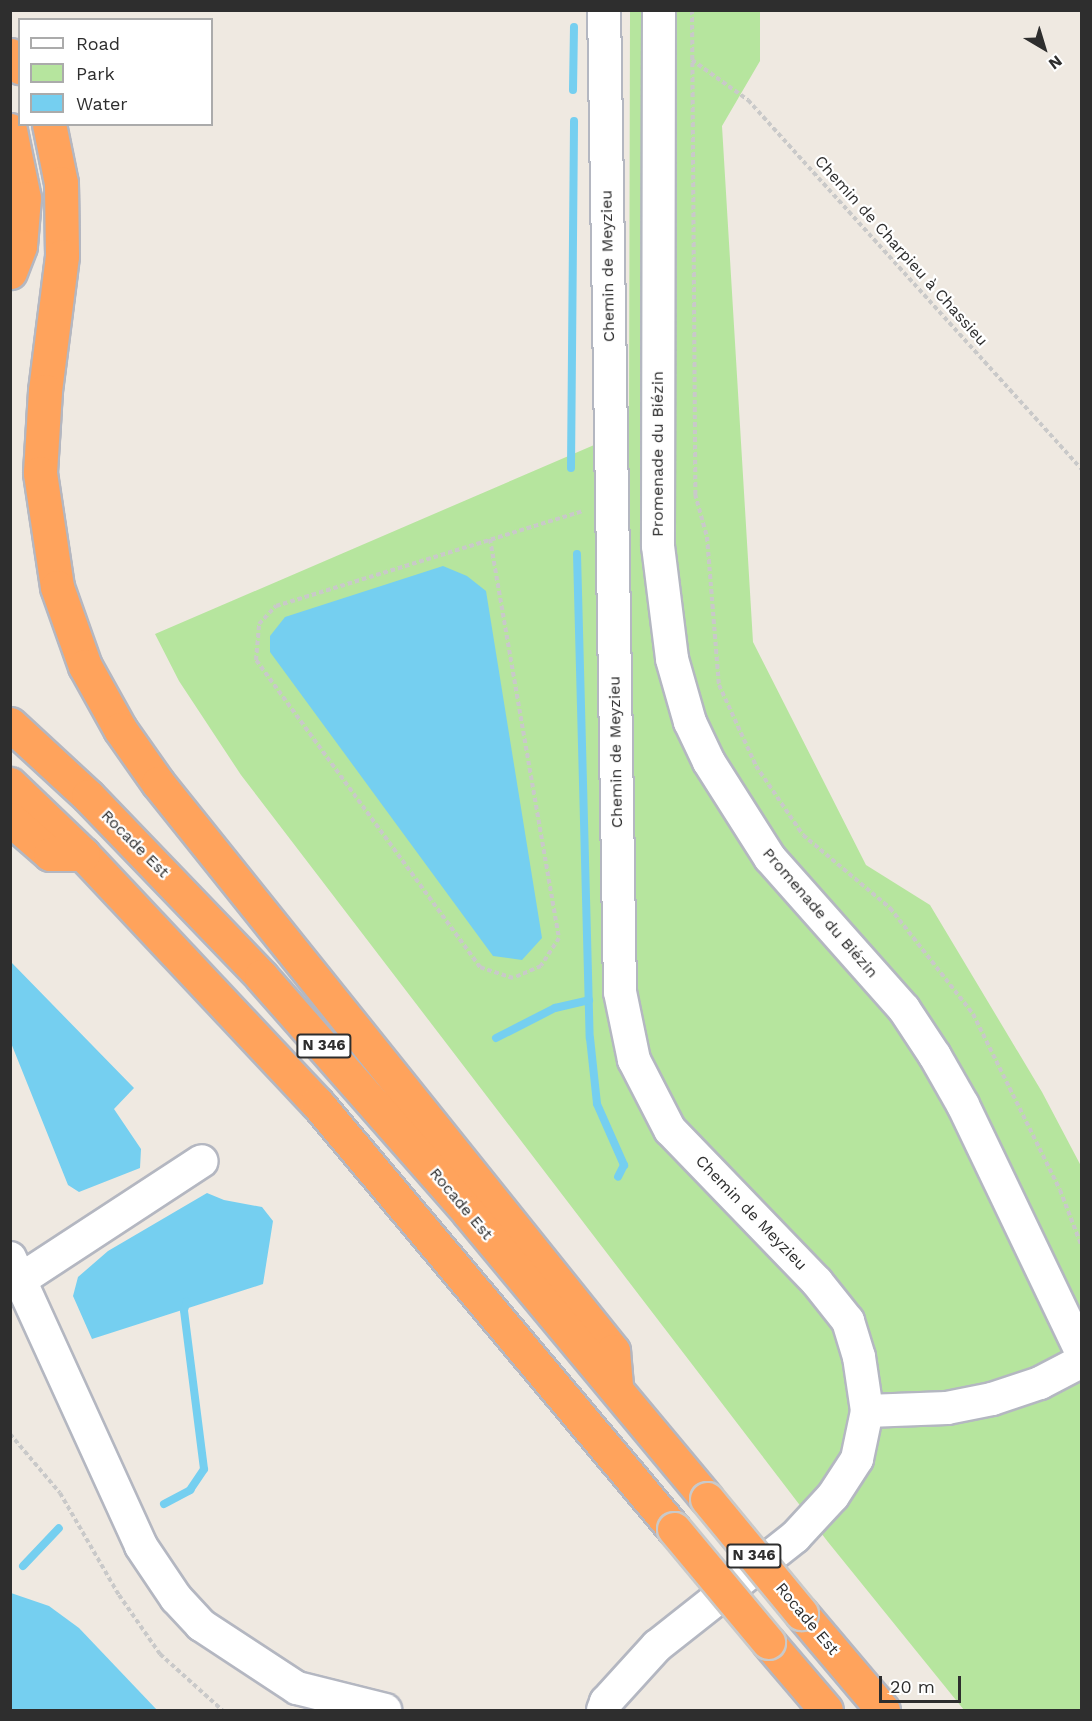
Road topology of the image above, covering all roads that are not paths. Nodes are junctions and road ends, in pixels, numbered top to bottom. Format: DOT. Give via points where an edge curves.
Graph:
graph roads {
  1 [pos="604,10"];
  2 [pos="659,10"];
  3 [pos="49,126"];
  4 [pos="10,130"];
  5 [pos="10,272"];
  6 [pos="10,724"];
  7 [pos="10,784"];
  8 [pos="10,819"];
  9 [pos="83,854"];
  10 [pos="201,1161"];
  11 [pos="15,1269"];
  12 [pos="1082,1353"];
  13 [pos="1082,1361"];
  14 [pos="616,1389"];
  15 [pos="867,1411"];
  16 [pos="385,1710"];
  17 [pos="603,1710"];
  18 [pos="826,1710"];
  19 [pos="883,1710"];
  1 -- 15 [label="street, Chemin de Meyzieu" via="620,992 634,1060 670,1130 817,1282 848,1321 859,1357"];
  2 -- 12 [label="street, Promenade du Biézin" via="658,546 672,659 690,722 709,762 770,858 904,1009 935,1056 963,1105"];
  3 -- 14 [label="highway" via="61,183 62,256 45,391 40,473 57,587 85,666 120,729 158,783 613,1351"];
  4 -- 5 [label="highway" via="24,198 20,246"];
  6 -- 14 [label="highway, Rocade Est / N 346" via="96,805 261,976"];
  7 -- 9 [label="highway, N 346"];
  8 -- 9 [label="highway" via="50,854"];
  9 -- 18 [label="highway, N 346, bridge" via="317,1103"];
  10 -- 11 [label="street"];
  11 -- 16 [label="street" via="141,1546 176,1598 201,1625 297,1688"];
  13 -- 15 [label="street" via="1040,1383 992,1399 947,1408"];
  14 -- 19 [label="highway, Rocade Est / N 346, bridge"];
  15 -- 17 [label="street" via="857,1459 833,1496 795,1537 657,1646"];
}
